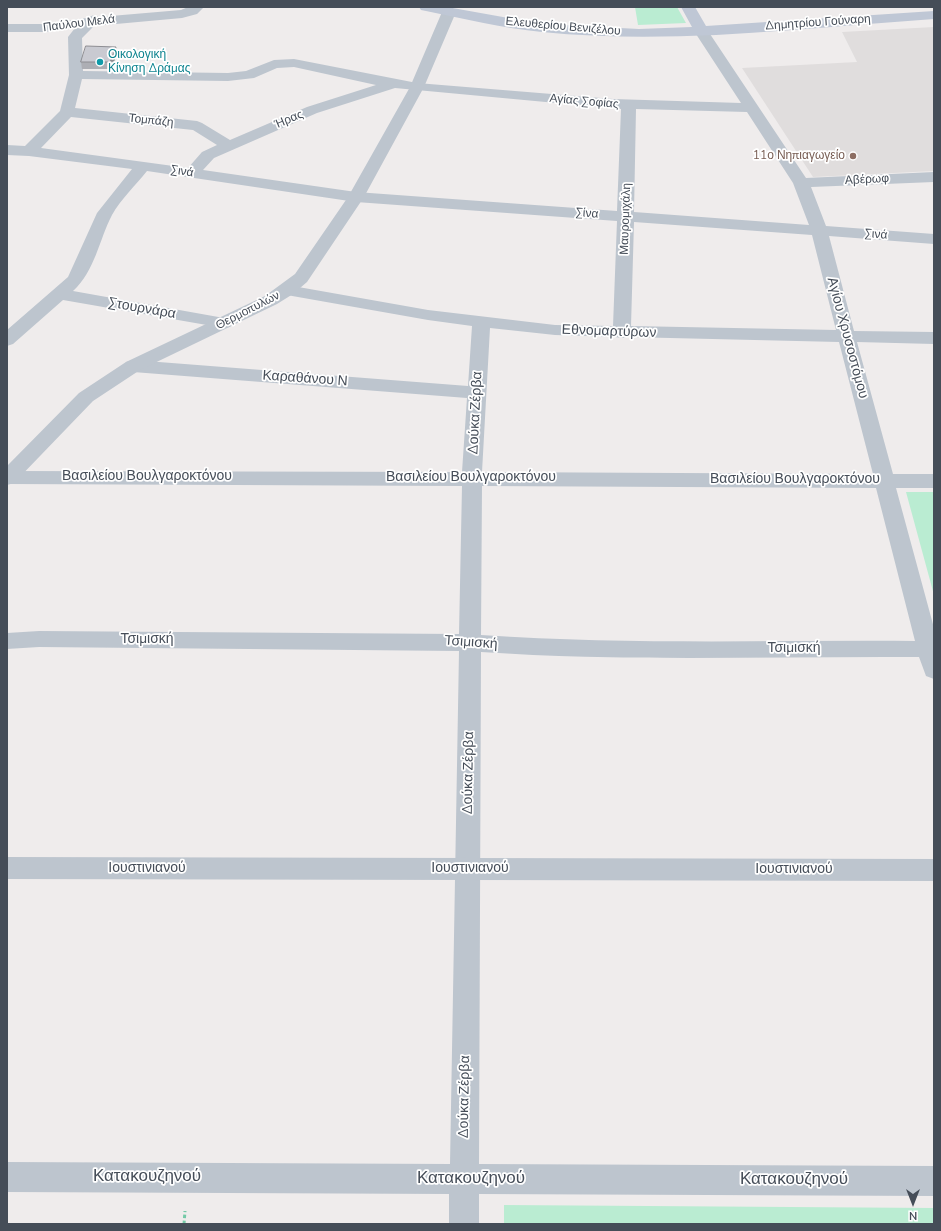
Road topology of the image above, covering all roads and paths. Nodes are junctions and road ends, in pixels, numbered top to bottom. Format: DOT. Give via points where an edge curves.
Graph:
graph roads {
  1 [pos="102,7"];
  2 [pos="197,7"];
  3 [pos="426,7"];
  4 [pos="688,7"];
  5 [pos="450,9"];
  6 [pos="934,15"];
  7 [pos="89,22"];
  8 [pos="7,28"];
  9 [pos="702,31"];
  10 [pos="76,74"];
  11 [pos="395,84"];
  12 [pos="417,87"];
  13 [pos="629,105"];
  14 [pos="752,108"];
  15 [pos="67,112"];
  16 [pos="229,146"];
  17 [pos="7,150"];
  18 [pos="29,151"];
  19 [pos="143,166"];
  20 [pos="192,173"];
  21 [pos="934,177"];
  22 [pos="801,183"];
  23 [pos="356,198"];
  24 [pos="626,216"];
  25 [pos="819,230"];
  26 [pos="934,239"];
  27 [pos="288,290"];
  28 [pos="60,294"];
  29 [pos="481,322"];
  30 [pos="224,323"];
  31 [pos="622,333"];
  32 [pos="847,337"];
  33 [pos="934,338"];
  34 [pos="7,340"];
  35 [pos="133,366"];
  36 [pos="477,392"];
  37 [pos="7,477"];
  38 [pos="472,478"];
  39 [pos="884,480"];
  40 [pos="934,481"];
  41 [pos="7,641"];
  42 [pos="470,641"];
  43 [pos="931,649"];
  44 [pos="934,670"];
  45 [pos="7,868"];
  46 [pos="468,870"];
  47 [pos="934,870"];
  48 [pos="7,1177"];
  49 [pos="464,1179"];
  50 [pos="934,1181"];
  51 [pos="464,1224"];
  1 -- 7 [label="street" via="97,17"];
  2 -- 7 [label="street, Παύλου Μελά" via="182,14"];
  3 -- 5 [label="main road, Ελευθερίου Βενιζέλου"];
  4 -- 9 [label="main road"];
  5 -- 9 [label="main road, Ελευθερίου Βενιζέλου" via="506,23 578,31"];
  5 -- 12 [label="street, Θερμοπυλών"];
  6 -- 9 [label="main road, Δημητρίου Γούναρη"];
  7 -- 8 [label="street, Παύλου Μελά" via="35,29"];
  7 -- 10 [label="street" via="75,40"];
  9 -- 14 [label="street, Αγίου Χρυσοστόμου"];
  10 -- 11 [label="street, Αγίας Σοφίας" via="228,78 249,75 270,65 284,63"];
  10 -- 15 [label="street"];
  11 -- 12 [label="street, Αγίας Σοφίας"];
  11 -- 16 [label="street, Ήρας" via="312,110"];
  12 -- 13 [label="street, Αγίας Σοφίας"];
  12 -- 23 [label="street, Θερμοπυλών"];
  13 -- 14 [label="street, Αγίας Σοφίας"];
  13 -- 24 [label="street, Μαυρομιχάλη"];
  14 -- 22 [label="street, Αγίου Χρυσοστόμου"];
  15 -- 16 [label="street, Τομπάζη" via="197,126"];
  15 -- 18 [label="street"];
  16 -- 20 [label="street, Ήρας" via="204,157"];
  17 -- 18 [label="street, Σινά"];
  18 -- 19 [label="street, Σινά"];
  19 -- 20 [label="street, Σινά"];
  19 -- 28 [label="street" via="105,213 80,273"];
  20 -- 23 [label="street, Σινά"];
  21 -- 22 [label="street, Αβέρωφ"];
  22 -- 25 [label="street, Αγίου Χρυσοστόμου"];
  23 -- 24 [label="street, Σίνα"];
  23 -- 27 [label="street, Θερμοπυλών" via="305,272"];
  24 -- 25 [label="street, Σίνα"];
  24 -- 31 [label="street, Μαυρομιχάλη"];
  25 -- 26 [label="street, Σινά"];
  25 -- 32 [label="street, Αγίου Χρυσοστόμου"];
  27 -- 29 [label="street, Εθνομαρτύρων"];
  27 -- 30 [label="street, Θερμοπυλών"];
  28 -- 30 [label="street, Στουρνάρα"];
  28 -- 34 [label="street"];
  29 -- 31 [label="street, Εθνομαρτύρων" via="568,331"];
  29 -- 36 [label="street, Δούκα Ζέρβα"];
  30 -- 35 [label="street, Θερμοπυλών"];
  31 -- 32 [label="street, Εθνομαρτύρων"];
  32 -- 33 [label="street, Εθνομαρτύρων"];
  32 -- 39 [label="street, Αγίου Χρυσοστόμου"];
  35 -- 36 [label="street, Καραθάνου Ν"];
  35 -- 37 [label="street, Θερμοπυλών" via="86,397"];
  36 -- 38 [label="street, Δούκα Ζέρβα"];
  37 -- 38 [label="street, Βασιλείου Βουλγαροκτόνου"];
  38 -- 39 [label="street, Βασιλείου Βουλγαροκτόνου"];
  38 -- 42 [label="street, Δούκα Ζέρβα"];
  39 -- 40 [label="street, Βασιλείου Βουλγαροκτόνου"];
  39 -- 43 [label="street, Αγίου Χρυσοστόμου"];
  41 -- 42 [label="street, Τσιμισκή"];
  42 -- 43 [label="street, Τσιμισκή" via="504,646 574,648"];
  42 -- 46 [label="street, Δούκα Ζέρβα"];
  43 -- 44 [label="street, Αγίου Χρυσοστόμου"];
  45 -- 46 [label="street, Ιουστινιανού"];
  46 -- 47 [label="street, Ιουστινιανού"];
  46 -- 49 [label="street, Δούκα Ζέρβα"];
  48 -- 49 [label="street, Κατακουζηνού"];
  49 -- 50 [label="street, Κατακουζηνού"];
  49 -- 51 [label="street, Δούκα Ζέρβα"];
}
